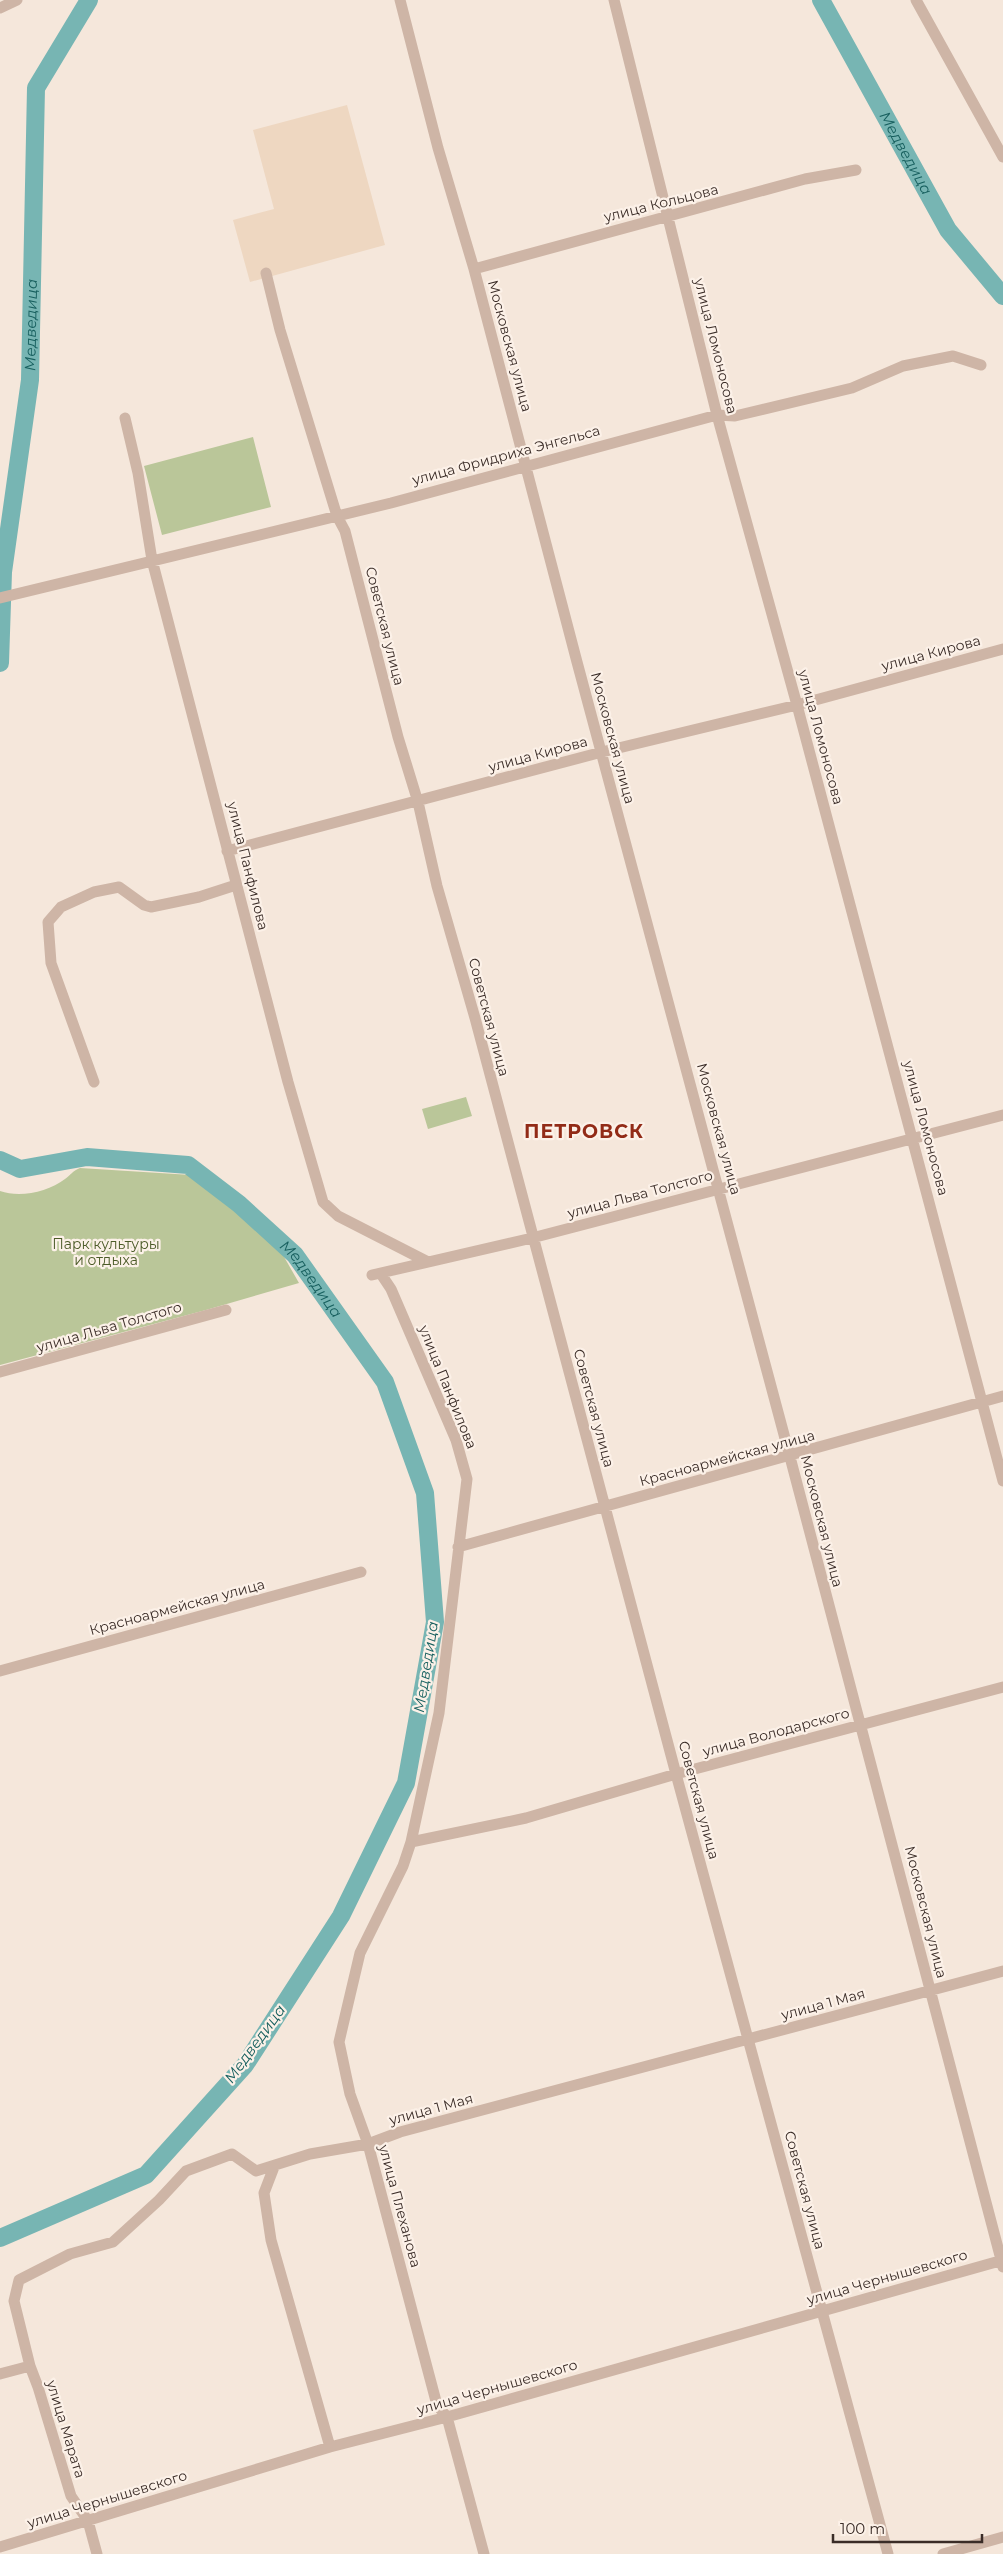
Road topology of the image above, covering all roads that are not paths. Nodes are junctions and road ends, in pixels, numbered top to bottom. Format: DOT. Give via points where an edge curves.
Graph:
graph roads {
  1 [pos="18,0"];
  2 [pos="400,0"];
  3 [pos="614,0"];
  4 [pos="916,0"];
  5 [pos="0,8"];
  6 [pos="1003,157"];
  7 [pos="856,170"];
  8 [pos="667,217"];
  9 [pos="474,269"];
  10 [pos="266,273"];
  11 [pos="981,365"];
  12 [pos="717,415"];
  13 [pos="125,418"];
  14 [pos="526,466"];
  15 [pos="337,516"];
  16 [pos="152,560"];
  17 [pos="0,598"];
  18 [pos="1003,648"];
  19 [pos="798,706"];
  20 [pos="602,752"];
  21 [pos="418,802"];
  22 [pos="227,851"];
  23 [pos="236,885"];
  24 [pos="94,1082"];
  25 [pos="1003,1115"];
  26 [pos="913,1139"];
  27 [pos="719,1188"];
  28 [pos="532,1238"];
  29 [pos="428,1262"];
  30 [pos="376,1274"];
  31 [pos="226,1310"];
  32 [pos="0,1372"];
  33 [pos="1003,1396"];
  34 [pos="983,1402"];
  35 [pos="790,1457"];
  36 [pos="1003,1481"];
  37 [pos="605,1506"];
  38 [pos="458,1547"];
  39 [pos="361,1572"];
  40 [pos="0,1671"];
  41 [pos="1003,1687"];
  42 [pos="862,1725"];
  43 [pos="676,1774"];
  44 [pos="411,1842"];
  45 [pos="1003,1971"];
  46 [pos="931,1991"];
  47 [pos="748,2039"];
  48 [pos="368,2144"];
  49 [pos="274,2167"];
  50 [pos="1002,2262"];
  51 [pos="823,2311"];
  52 [pos="30,2366"];
  53 [pos="0,2374"];
  54 [pos="446,2417"];
  55 [pos="330,2447"];
  56 [pos="88,2521"];
  57 [pos="1003,2537"];
  58 [pos="0,2547"];
  59 [pos="97,2554"];
  60 [pos="484,2554"];
  61 [pos="888,2554"];
  62 [pos="943,2554"];
  1 -- 5 [label="street"];
  2 -- 9 [label="street, Московская улица" via="438,148"];
  3 -- 8 [label="street, улица Ломоносова"];
  4 -- 6 [label="street"];
  7 -- 8 [label="street, улица Кольцова" via="805,179"];
  8 -- 9 [label="street, улица Кольцова"];
  8 -- 12 [label="street, улица Ломоносова"];
  9 -- 14 [label="street, Московская улица"];
  10 -- 15 [label="street, Советская улица"];
  11 -- 12 [label="street, улица Фридриха Энгельса" via="952,356 903,366 852,388 735,416"];
  12 -- 14 [label="street, улица Фридриха Энгельса"];
  12 -- 19 [label="street, улица Ломоносова"];
  13 -- 16 [label="street, улица Панфилова"];
  14 -- 15 [label="street, улица Фридриха Энгельса"];
  14 -- 20 [label="street, Московская улица"];
  15 -- 16 [label="street, улица Фридриха Энгельса"];
  15 -- 21 [label="street, Советская улица" via="344,530"];
  16 -- 17 [label="street, улица Фридриха Энгельса"];
  16 -- 22 [label="street, улица Панфилова"];
  18 -- 19 [label="street, улица Кирова"];
  19 -- 20 [label="street, улица Кирова"];
  19 -- 26 [label="street, улица Ломоносова"];
  20 -- 21 [label="street, улица Кирова"];
  20 -- 27 [label="street, Московская улица"];
  21 -- 22 [label="street, улица Кирова"];
  21 -- 28 [label="street, Советская улица" via="437,886"];
  22 -- 23 [label="street, улица Панфилова"];
  23 -- 24 [label="street" via="199,897 152,906 144,905 119,887 94,892 61,906 48,922 50,963"];
  23 -- 29 [label="street, улица Панфилова" via="288,1082 324,1202 338,1216"];
  25 -- 26 [label="street, улица Льва Толстого"];
  26 -- 27 [label="street, улица Льва Толстого"];
  26 -- 34 [label="street, улица Ломоносова"];
  27 -- 28 [label="street, улица Льва Толстого"];
  27 -- 35 [label="street, Московская улица"];
  28 -- 29 [label="street, улица Льва Толстого"];
  28 -- 37 [label="street, Советская улица"];
  29 -- 30 [label="street, улица Льва Толстого"];
  30 -- 38 [label="street, улица Панфилова" via="391,1289 452,1431 467,1479"];
  31 -- 32 [label="street, улица Льва Толстого"];
  33 -- 34 [label="street, Красноармейская улица"];
  34 -- 35 [label="street, Красноармейская улица"];
  34 -- 36 [label="street, улица Ломоносова"];
  35 -- 37 [label="street, Красноармейская улица"];
  35 -- 42 [label="street, Московская улица"];
  37 -- 38 [label="street, Красноармейская улица"];
  37 -- 43 [label="street, Советская улица"];
  38 -- 44 [label="street, улица Панфилова" via="439,1713"];
  39 -- 40 [label="street, Красноармейская улица"];
  41 -- 42 [label="street, улица Володарского"];
  42 -- 43 [label="street, улица Володарского"];
  42 -- 46 [label="street, Московская улица"];
  43 -- 44 [label="street, улица Володарского" via="526,1818"];
  43 -- 47 [label="street, Советская улица"];
  44 -- 48 [label="street, улица Плеханова" via="403,1866 360,1953 339,2042 350,2094"];
  45 -- 46 [label="street, улица 1 Мая"];
  46 -- 47 [label="street, улица 1 Мая"];
  46 -- 50 [label="street, Московская улица"];
  47 -- 48 [label="street, улица 1 Мая" via="400,2132"];
  47 -- 51 [label="street, Советская улица"];
  48 -- 49 [label="street, улица 1 Мая" via="310,2154"];
  48 -- 54 [label="street, улица Плеханова" via="437,2405"];
  49 -- 52 [label="street, улица 1 Мая" via="256,2172 232,2154 186,2171 113,2242 70,2254 19,2280 14,2301"];
  49 -- 55 [label="street" via="264,2193 271,2240"];
  50 -- 51 [label="street, улица Чернышевского"];
  51 -- 54 [label="street, улица Чернышевского"];
  51 -- 61 [label="street, Советская улица"];
  52 -- 53 [label="street"];
  52 -- 56 [label="street, улица Марата" via="71,2496"];
  54 -- 55 [label="street, улица Чернышевского"];
  54 -- 60 [label="street, улица Плеханова"];
  55 -- 56 [label="street, улица Чернышевского"];
  56 -- 58 [label="street, улица Чернышевского"];
  56 -- 59 [label="street, улица Марата"];
  57 -- 62 [label="street"];
}
